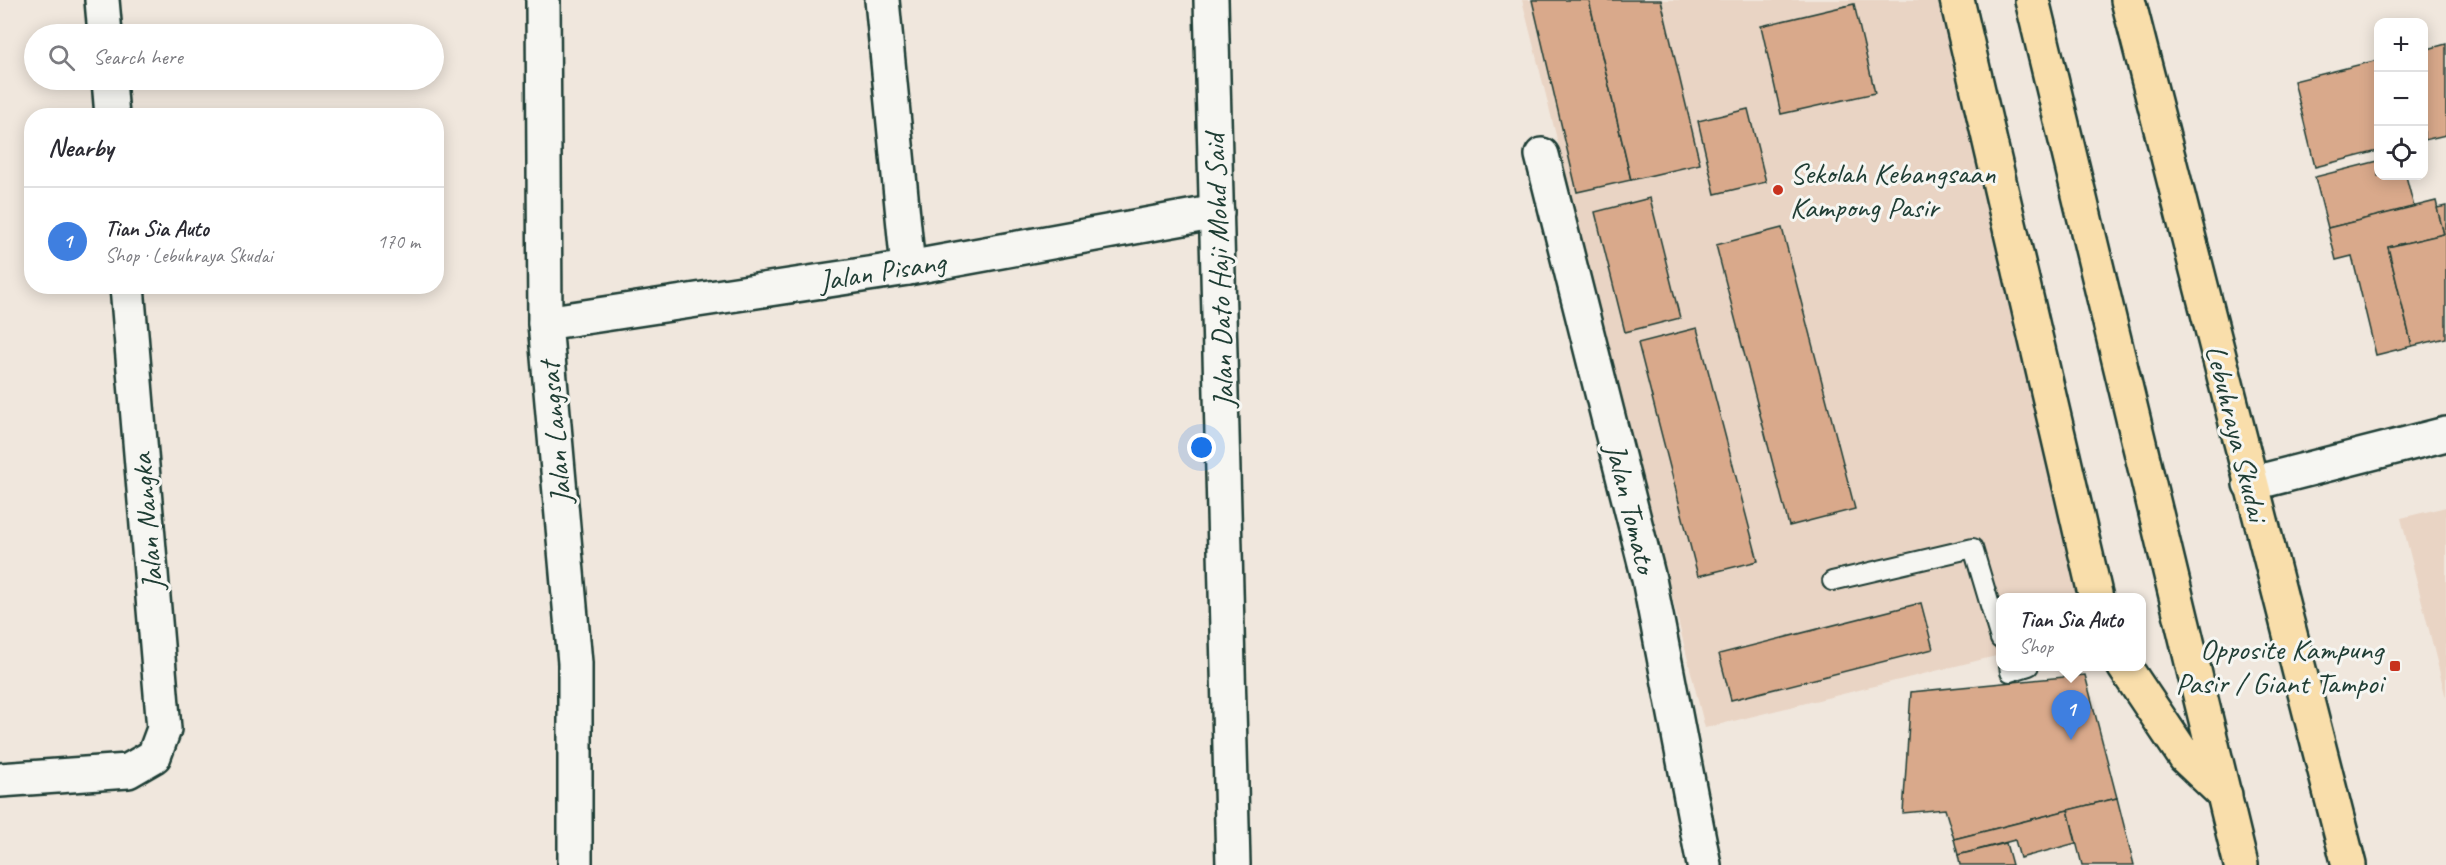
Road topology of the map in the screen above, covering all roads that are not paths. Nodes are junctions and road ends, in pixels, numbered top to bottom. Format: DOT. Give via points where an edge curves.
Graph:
graph roads {
  1 [pos="102,0"];
  2 [pos="543,0"];
  3 [pos="882,0"];
  4 [pos="1211,0"];
  5 [pos="1957,0"];
  6 [pos="2032,0"];
  7 [pos="2128,0"];
  8 [pos="104,24"];
  9 [pos="110,90"];
  10 [pos="111,108"];
  11 [pos="1542,155"];
  12 [pos="1218,212"];
  13 [pos="908,268"];
  14 [pos="128,294"];
  15 [pos="545,323"];
  16 [pos="2446,434"];
  17 [pos="2250,483"];
  18 [pos="1832,581"];
  19 [pos="2095,593"];
  20 [pos="1996,623"];
  21 [pos="2127,671"];
  22 [pos="0,780"];
  23 [pos="2225,795"];
  24 [pos="575,865"];
  25 [pos="1233,865"];
  26 [pos="1704,865"];
  27 [pos="2241,865"];
  28 [pos="2349,865"];
  1 -- 8 [label="street"];
  2 -- 15 [label="street, Jalan Langsat"];
  3 -- 13 [label="street"];
  4 -- 12 [label="street, Jalan Dato Haji Mohd Said"];
  5 -- 19 [label="highway"];
  6 -- 23 [label="highway"];
  7 -- 17 [label="highway, Lebuhraya Skudai"];
  9 -- 10 [label="street"];
  11 -- 26 [label="street, Jalan Tomato" via="1649,579"];
  12 -- 13 [label="street, Jalan Pisang"];
  12 -- 25 [label="street, Jalan Dato Haji Mohd Said"];
  13 -- 15 [label="street, Jalan Pisang"];
  14 -- 22 [label="street, Jalan Nangka" via="164,729 154,756 128,771"];
  15 -- 24 [label="street, Jalan Langsat" via="575,663"];
  16 -- 17 [label="street"];
  17 -- 28 [label="highway, Lebuhraya Skudai"];
  18 -- 20 [label="lane" via="1973,548"];
  21 -- 23 [label="highway" via="2185,757"];
  23 -- 27 [label="highway"];
}
